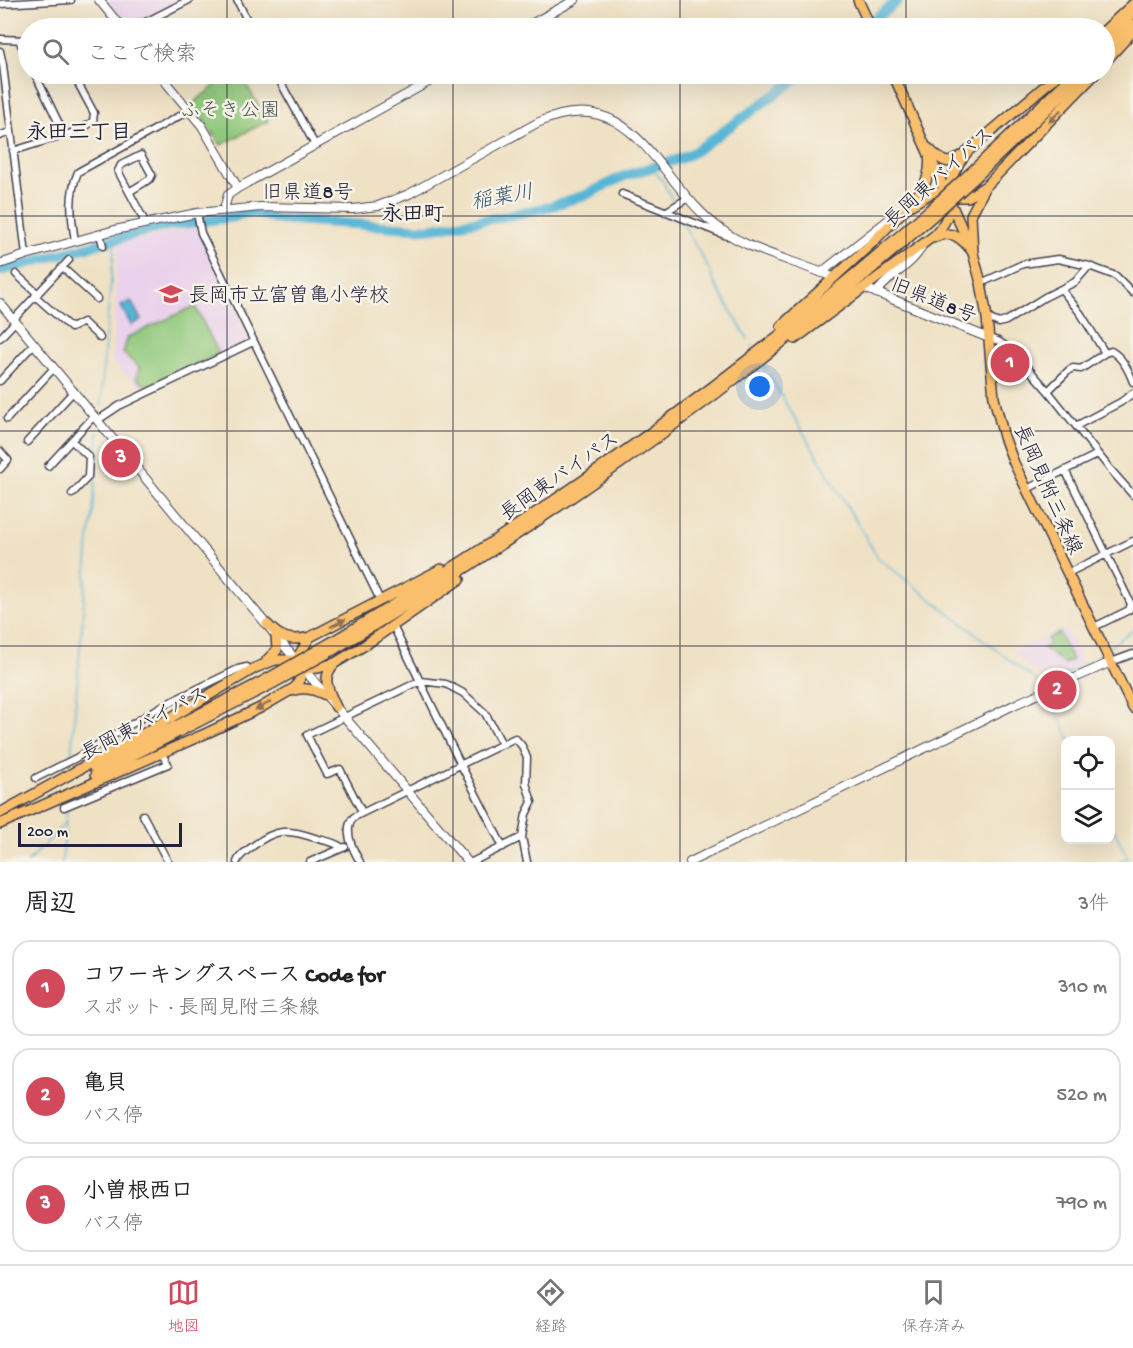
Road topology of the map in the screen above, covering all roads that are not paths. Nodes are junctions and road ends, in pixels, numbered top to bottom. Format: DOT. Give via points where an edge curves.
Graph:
graph roads {
  1 [pos="71,0"];
  2 [pos="99,0"];
  3 [pos="189,0"];
  4 [pos="237,0"];
  5 [pos="575,0"];
  6 [pos="858,0"];
  7 [pos="0,4"];
  8 [pos="1133,4"];
  9 [pos="1133,13"];
  10 [pos="114,18"];
  11 [pos="154,18"];
  12 [pos="246,18"];
  13 [pos="542,18"];
  14 [pos="866,18"];
  15 [pos="1115,21"];
  16 [pos="1133,24"];
  17 [pos="1133,31"];
  18 [pos="1115,32"];
  19 [pos="0,39"];
  20 [pos="18,40"];
  21 [pos="1115,42"];
  22 [pos="0,51"];
  23 [pos="1115,51"];
  24 [pos="1,59"];
  25 [pos="40,84"];
  26 [pos="78,84"];
  27 [pos="168,84"];
  28 [pos="281,84"];
  29 [pos="425,84"];
  30 [pos="898,84"];
  31 [pos="1047,84"];
  32 [pos="1064,84"];
  33 [pos="1073,84"];
  34 [pos="1085,84"];
  35 [pos="3,94"];
  36 [pos="190,110"];
  37 [pos="11,131"];
  38 [pos="65,135"];
  39 [pos="0,136"];
  40 [pos="315,145"];
  41 [pos="928,149"];
  42 [pos="13,151"];
  43 [pos="967,152"];
  44 [pos="973,175"];
  45 [pos="987,185"];
  46 [pos="238,188"];
  47 [pos="129,192"];
  48 [pos="622,194"];
  49 [pos="949,196"];
  50 [pos="688,198"];
  51 [pos="224,209"];
  52 [pos="904,210"];
  53 [pos="665,212"];
  54 [pos="197,213"];
  55 [pos="930,214"];
  56 [pos="143,223"];
  57 [pos="100,236"];
  58 [pos="75,241"];
  59 [pos="743,242"];
  60 [pos="925,243"];
  61 [pos="103,246"];
  62 [pos="973,253"];
  63 [pos="26,255"];
  64 [pos="69,260"];
  65 [pos="0,264"];
  66 [pos="1089,266"];
  67 [pos="62,267"];
  68 [pos="822,272"];
  69 [pos="16,274"];
  70 [pos="832,277"];
  71 [pos="981,283"];
  72 [pos="867,289"];
  73 [pos="1061,289"];
  74 [pos="876,293"];
  75 [pos="1133,293"];
  76 [pos="37,295"];
  77 [pos="97,299"];
  78 [pos="0,303"];
  79 [pos="987,318"];
  80 [pos="14,320"];
  81 [pos="0,338"];
  82 [pos="100,338"];
  83 [pos="989,338"];
  84 [pos="254,342"];
  85 [pos="34,344"];
  86 [pos="757,352"];
  87 [pos="1105,353"];
  88 [pos="755,364"];
  89 [pos="54,368"];
  90 [pos="0,381"];
  91 [pos="1133,382"];
  92 [pos="74,391"];
  93 [pos="1048,391"];
  94 [pos="1133,393"];
  95 [pos="7,418"];
  96 [pos="96,418"];
  97 [pos="1076,426"];
  98 [pos="72,441"];
  99 [pos="27,442"];
  100 [pos="0,451"];
  101 [pos="1098,454"];
  102 [pos="48,466"];
  103 [pos="0,469"];
  104 [pos="1065,470"];
  105 [pos="572,489"];
  106 [pos="1027,489"];
  107 [pos="72,494"];
  108 [pos="1133,495"];
  109 [pos="561,505"];
  110 [pos="1133,541"];
  111 [pos="1106,554"];
  112 [pos="1068,573"];
  113 [pos="379,598"];
  114 [pos="267,624"];
  115 [pos="1094,627"];
  116 [pos="394,628"];
  117 [pos="276,635"];
  118 [pos="310,637"];
  119 [pos="332,646"];
  120 [pos="1133,654"];
  121 [pos="296,660"];
  122 [pos="1111,662"];
  123 [pos="335,663"];
  124 [pos="304,669"];
  125 [pos="253,670"];
  126 [pos="420,681"];
  127 [pos="269,682"];
  128 [pos="291,691"];
  129 [pos="328,696"];
  130 [pos="336,707"];
  131 [pos="1133,708"];
  132 [pos="143,716"];
  133 [pos="345,717"];
  134 [pos="148,726"];
  135 [pos="502,744"];
  136 [pos="163,756"];
  137 [pos="461,765"];
  138 [pos="36,778"];
  139 [pos="407,791"];
  140 [pos="67,805"];
  141 [pos="2,812"];
  142 [pos="362,812"];
  143 [pos="143,815"];
  144 [pos="0,823"];
  145 [pos="522,837"];
  146 [pos="351,845"];
  147 [pos="341,847"];
  148 [pos="503,847"];
  149 [pos="168,862"];
  150 [pos="237,862"];
  151 [pos="310,862"];
  152 [pos="360,862"];
  153 [pos="468,862"];
  154 [pos="527,862"];
  155 [pos="690,862"];
  1 -- 7 [label="street"];
  2 -- 10 [label="street"];
  3 -- 11 [label="street"];
  4 -- 12 [label="street"];
  5 -- 13 [label="street"];
  6 -- 14 [label="main road"];
  8 -- 15 [label="main road"];
  9 -- 18 [label="main road"];
  16 -- 21 [label="main road"];
  17 -- 23 [label="main road"];
  19 -- 20 [label="street"];
  22 -- 24 [label="street"];
  24 -- 35 [label="street"];
  25 -- 38 [label="street"];
  26 -- 38 [label="street" via="94,117 87,127"];
  27 -- 36 [label="street"];
  28 -- 40 [label="street"];
  29 -- 40 [label="street"];
  30 -- 41 [label="main road, 長岡見附三条線"];
  31 -- 43 [label="main road"];
  32 -- 44 [label="main road, 長岡東バイパス"];
  33 -- 44 [label="main road, 長岡東バイパス"];
  34 -- 45 [label="main road, one-way"];
  35 -- 37 [label="street"];
  36 -- 46 [label="street"];
  36 -- 58 [label="street" via="78,172 70,193"];
  37 -- 39 [label="street"];
  37 -- 42 [label="street"];
  38 -- 42 [label="street"];
  40 -- 46 [label="street"];
  41 -- 43 [label="main road" via="947,162"];
  41 -- 49 [label="main road, 長岡見附三条線"];
  41 -- 52 [label="main road" via="928,179"];
  42 -- 63 [label="street"];
  43 -- 49 [label="main road" via="956,167"];
  44 -- 55 [label="main road, 長岡東バイパス, bridge"];
  45 -- 49 [label="main road" via="968,197"];
  45 -- 62 [label="main road" via="971,215"];
  46 -- 51 [label="street" via="228,195"];
  47 -- 47 [label="street" via="152,175 141,155 118,169"];
  47 -- 56 [label="street"];
  48 -- 53 [label="street"];
  49 -- 52 [label="main road" via="939,192 926,194"];
  49 -- 60 [label="main road" via="951,208 944,223"];
  49 -- 62 [label="main road, 長岡見附三条線"];
  50 -- 51 [label="street, 旧県道8号" via="639,139 620,124 601,115 575,112 537,123 409,194 378,206"];
  50 -- 53 [label="street"];
  50 -- 59 [label="street" via="713,224"];
  51 -- 54 [label="street, 旧県道8号"];
  52 -- 68 [label="street"];
  52 -- 86 [label="main road"];
  53 -- 59 [label="street"];
  54 -- 56 [label="street, 旧県道8号"];
  54 -- 84 [label="street" via="201,233"];
  55 -- 86 [label="main road, 長岡東バイパス"];
  55 -- 88 [label="main road, 長岡東バイパス" via="882,261"];
  56 -- 57 [label="street, 旧県道8号"];
  57 -- 58 [label="street, 旧県道8号"];
  57 -- 61 [label="street"];
  58 -- 63 [label="street, 旧県道8号"];
  59 -- 68 [label="street"];
  60 -- 62 [label="main road" via="952,234"];
  60 -- 74 [label="street"];
  60 -- 88 [label="main road"];
  62 -- 71 [label="main road, 長岡見附三条線"];
  63 -- 65 [label="street, 旧県道8号"];
  64 -- 67 [label="street"];
  66 -- 71 [label="street" via="1058,259 1031,261"];
  66 -- 73 [label="street" via="1075,282"];
  66 -- 75 [label="street" via="1116,276"];
  67 -- 76 [label="street"];
  67 -- 77 [label="street"];
  68 -- 70 [label="street"];
  69 -- 76 [label="street"];
  71 -- 79 [label="main road, 長岡見附三条線"];
  72 -- 74 [label="street, 旧県道8号"];
  73 -- 79 [label="street" via="1002,323"];
  73 -- 87 [label="street"];
  74 -- 83 [label="street, 旧県道8号"];
  76 -- 80 [label="street"];
  76 -- 82 [label="street" via="70,328 83,322"];
  78 -- 80 [label="street"];
  79 -- 83 [label="main road, 長岡見附三条線"];
  80 -- 81 [label="street"];
  80 -- 85 [label="street"];
  83 -- 93 [label="street" via="1012,350"];
  83 -- 106 [label="main road, 長岡見附三条線" via="999,420"];
  84 -- 96 [label="street"];
  84 -- 113 [label="street"];
  85 -- 89 [label="street"];
  85 -- 90 [label="street"];
  86 -- 105 [label="main road, 長岡東バイパス"];
  87 -- 91 [label="street" via="1111,351 1118,356"];
  87 -- 93 [label="street" via="1081,369 1069,370"];
  88 -- 109 [label="main road, 長岡東バイパス"];
  89 -- 92 [label="street"];
  89 -- 95 [label="street"];
  92 -- 96 [label="street"];
  92 -- 99 [label="street"];
  93 -- 97 [label="street"];
  94 -- 97 [label="street"];
  96 -- 98 [label="street"];
  96 -- 114 [label="street"];
  97 -- 101 [label="street"];
  98 -- 102 [label="street"];
  98 -- 107 [label="street" via="89,457 88,477"];
  100 -- 103 [label="street" via="8,460"];
  101 -- 104 [label="street"];
  101 -- 108 [label="street"];
  104 -- 106 [label="street"];
  104 -- 111 [label="street"];
  118 -- 105 [label="main road, one-way" via="423,579"];
  105 -- 119 [label="main road, 長岡東バイパス"];
  106 -- 112 [label="main road, 長岡見附三条線"];
  109 -- 119 [label="main road, 長岡東バイパス" via="428,592"];
  109 -- 123 [label="main road"];
  110 -- 111 [label="street"];
  111 -- 112 [label="street"];
  111 -- 115 [label="street" via="1131,608"];
  112 -- 115 [label="main road, 長岡見附三条線"];
  114 -- 117 [label="street"];
  114 -- 118 [label="main road" via="287,639"];
  115 -- 122 [label="main road, 長岡見附三条線"];
  116 -- 126 [label="street"];
  117 -- 121 [label="street"];
  117 -- 125 [label="main road" via="275,653"];
  118 -- 121 [label="main road"];
  119 -- 127 [label="main road, 長岡東バイパス, bridge"];
  120 -- 122 [label="street"];
  121 -- 124 [label="street"];
  121 -- 125 [label="main road" via="275,660"];
  122 -- 131 [label="main road, 長岡見附三条線"];
  122 -- 155 [label="street" via="1008,707"];
  123 -- 124 [label="main road"];
  123 -- 130 [label="main road" via="326,679"];
  124 -- 128 [label="main road"];
  124 -- 129 [label="street"];
  125 -- 132 [label="street" via="238,669"];
  125 -- 141 [label="main road"];
  126 -- 133 [label="street"];
  126 -- 135 [label="street" via="446,684 463,693 485,713"];
  126 -- 137 [label="street"];
  127 -- 141 [label="main road, 長岡東バイパス"];
  127 -- 144 [label="main road, 長岡東バイパス" via="174,737"];
  128 -- 129 [label="main road" via="311,689"];
  128 -- 144 [label="main road, one-way" via="207,733"];
  129 -- 130 [label="street"];
  130 -- 133 [label="street"];
  132 -- 134 [label="street"];
  132 -- 138 [label="street" via="70,762"];
  133 -- 139 [label="street"];
  133 -- 142 [label="street" via="307,735 327,774 340,769"];
  135 -- 137 [label="street"];
  135 -- 145 [label="street" via="515,738 527,758 526,783 532,802"];
  136 -- 140 [label="street" via="168,764"];
  137 -- 139 [label="street"];
  137 -- 148 [label="street"];
  139 -- 142 [label="street"];
  139 -- 153 [label="street"];
  142 -- 146 [label="street" via="350,821"];
  143 -- 149 [label="street"];
  145 -- 148 [label="street"];
  145 -- 154 [label="street"];
  146 -- 147 [label="street"];
  146 -- 152 [label="street"];
  147 -- 150 [label="street" via="301,833 278,832 263,838"];
  147 -- 151 [label="street"];
  148 -- 153 [label="street"];
}
